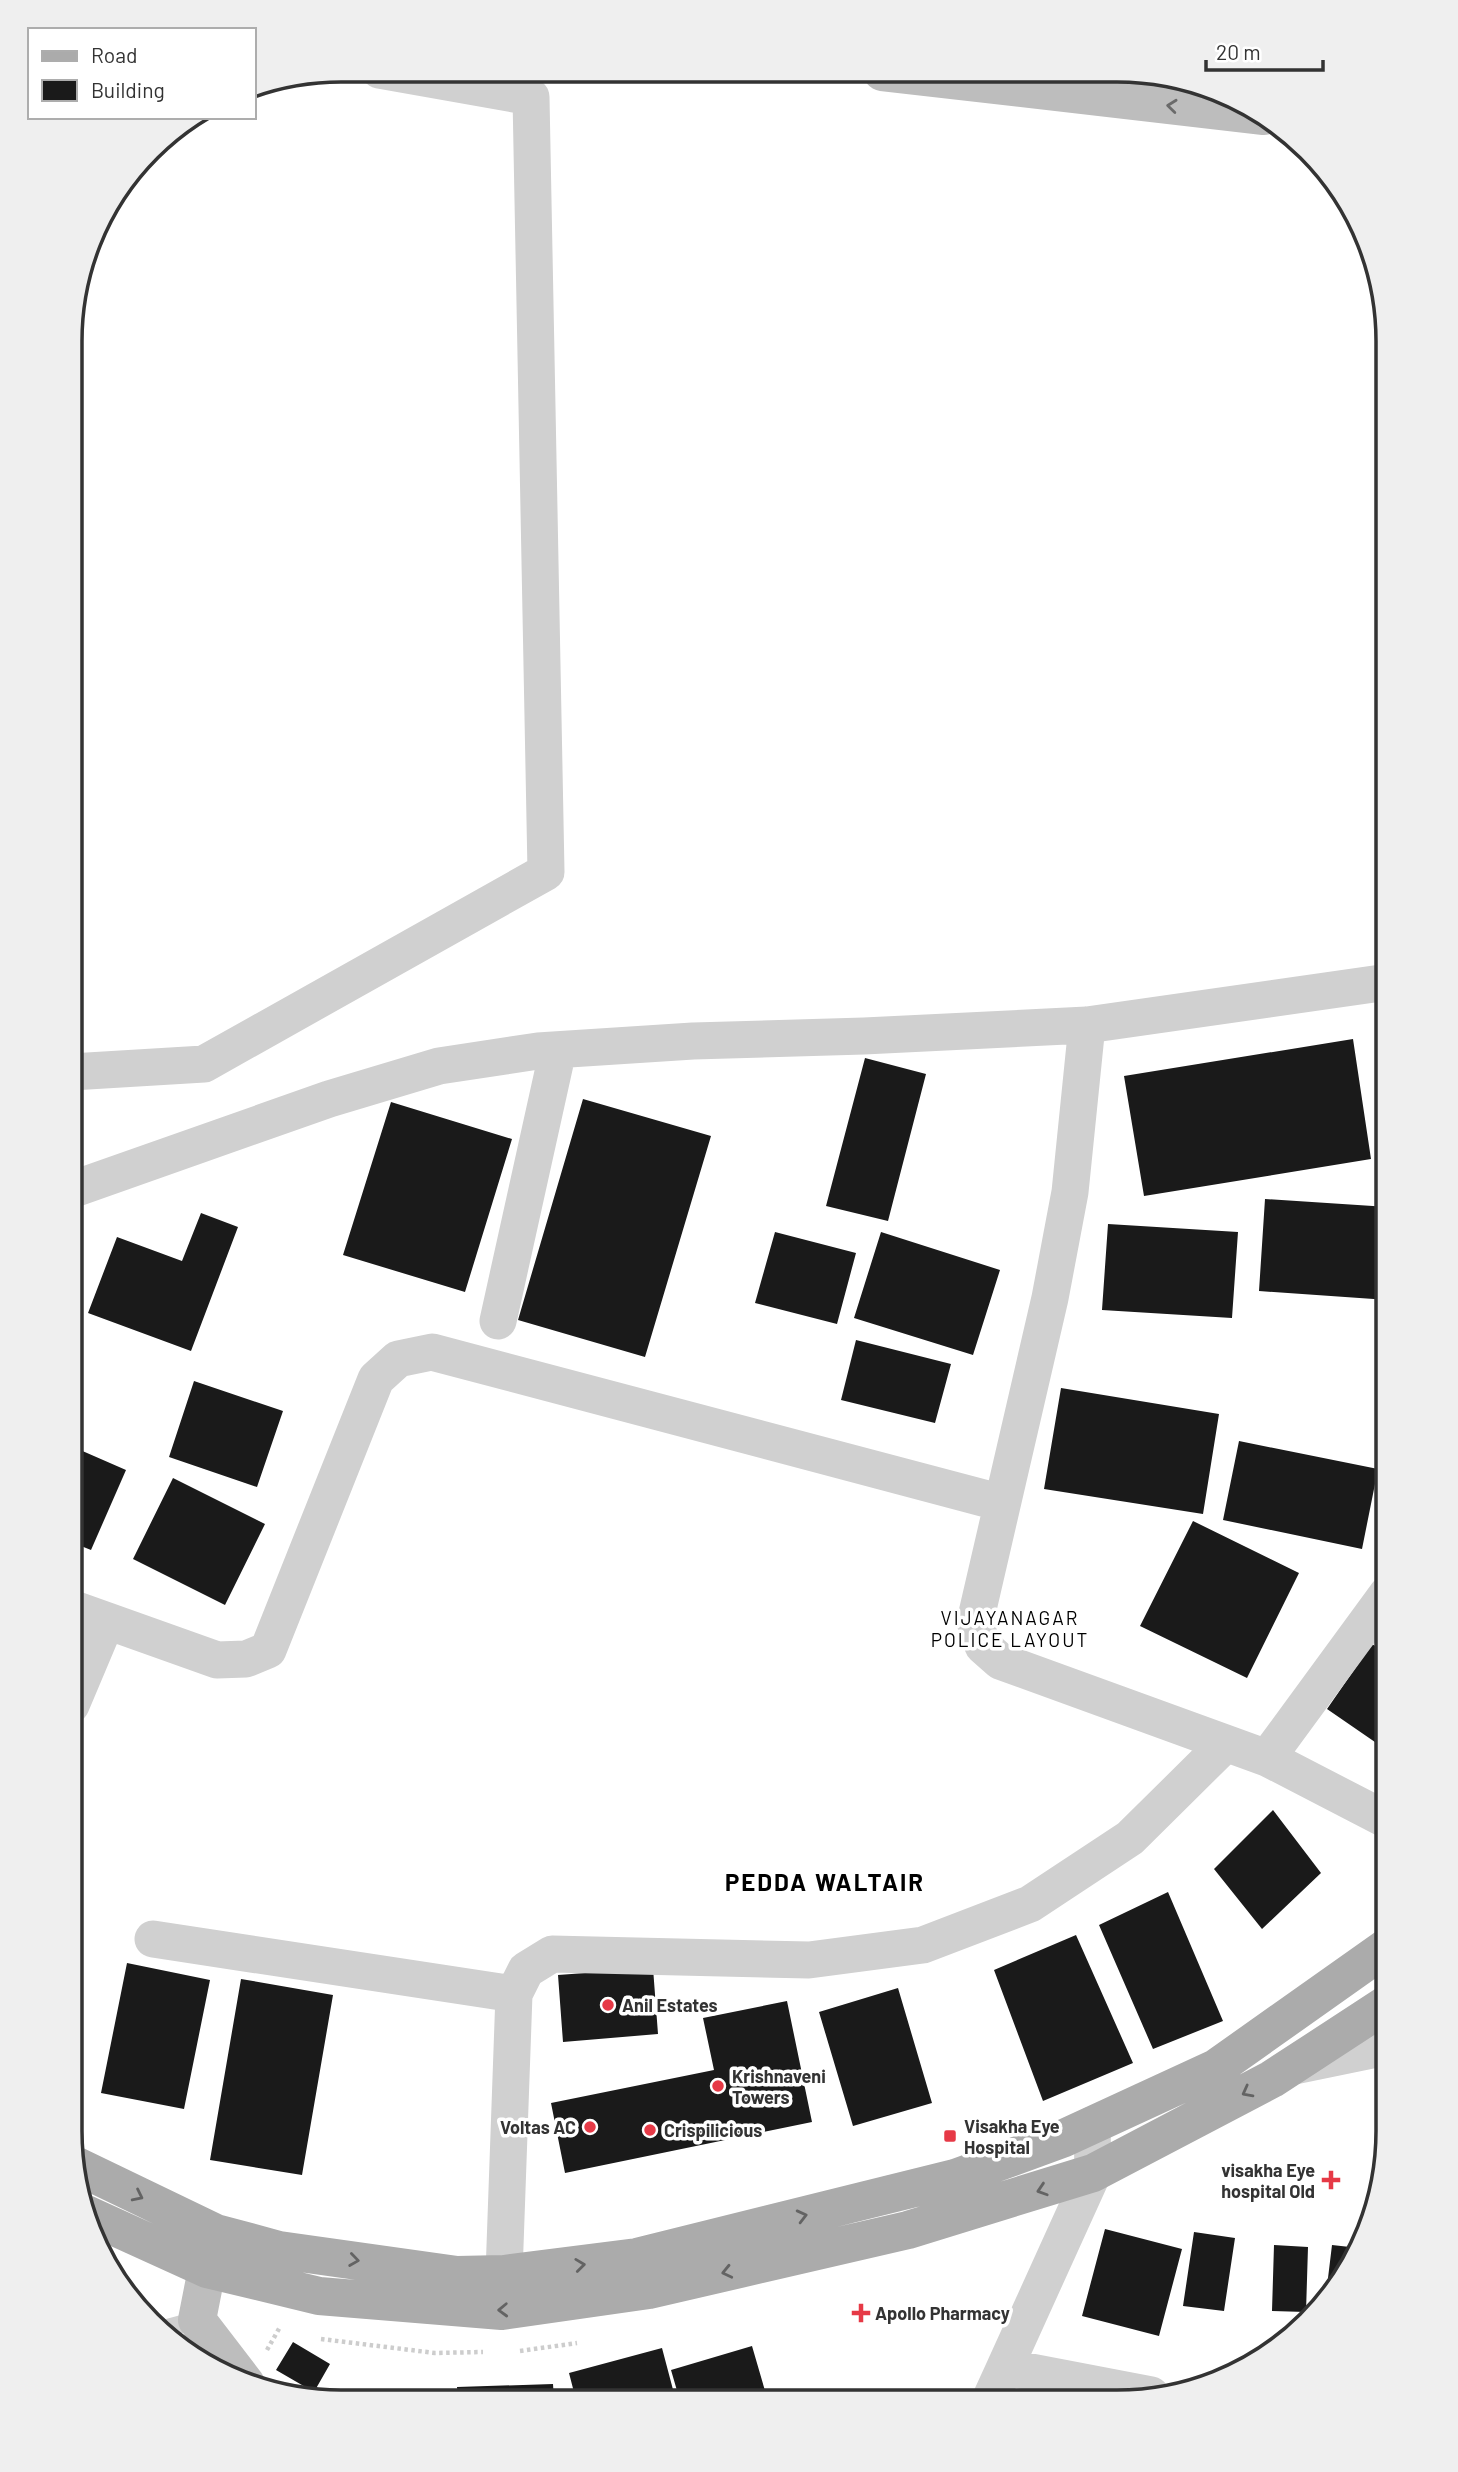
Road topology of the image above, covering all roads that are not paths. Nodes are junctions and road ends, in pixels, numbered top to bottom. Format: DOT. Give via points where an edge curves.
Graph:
graph roads {
  1 [pos="447,82"];
  2 [pos="969,82"];
  3 [pos="1239,113"];
  4 [pos="1376,984"];
  5 [pos="1087,1025"];
  6 [pos="558,1050"];
  7 [pos="82,1071"];
  8 [pos="82,1186"];
  9 [pos="499,1321"];
  10 [pos="1002,1503"];
  11 [pos="1376,1609"];
  12 [pos="82,1612"];
  13 [pos="106,1622"];
  14 [pos="82,1679"];
  15 [pos="1225,1744"];
  16 [pos="1266,1758"];
  17 [pos="1376,1814"];
  18 [pos="153,1939"];
  19 [pos="1376,1955"];
  20 [pos="514,1994"];
  21 [pos="1376,2011"];
  22 [pos="1376,2049"];
  23 [pos="1290,2067"];
  24 [pos="1092,2126"];
  25 [pos="85,2171"];
  26 [pos="1093,2174"];
  27 [pos="97,2217"];
  28 [pos="211,2251"];
  29 [pos="504,2274"];
  30 [pos="197,2320"];
  31 [pos="171,2327"];
  32 [pos="232,2365"];
  33 [pos="1005,2367"];
  34 [pos="994,2390"];
  35 [pos="1123,2390"];
  1 -- 7 [label="street" via="531,97 546,872 204,1064"];
  3 -- 2 [label="street, one-way"];
  4 -- 5 [label="street"];
  5 -- 6 [label="street"];
  5 -- 10 [label="street" via="1070,1192"];
  6 -- 8 [label="street" via="439,1066 329,1099"];
  6 -- 9 [label="street"];
  10 -- 13 [label="street" via="432,1352 398,1359 376,1380 268,1650 246,1659 217,1660"];
  10 -- 15 [label="street" via="975,1622 983,1646 1000,1661"];
  11 -- 16 [label="street"];
  12 -- 13 [label="street"];
  13 -- 14 [label="street"];
  15 -- 16 [label="street"];
  15 -- 20 [label="street" via="1130,1838 1030,1903 923,1945 809,1960 552,1954 526,1970"];
  16 -- 17 [label="street"];
  18 -- 20 [label="street"];
  19 -- 24 [label="main road" via="1216,2068"];
  20 -- 29 [label="street"];
  21 -- 23 [label="main road"];
  22 -- 23 [label="street"];
  23 -- 26 [label="main road, one-way"];
  24 -- 26 [label="street"];
  29 -- 24 [label="main road, one-way" via="638,2257 954,2178"];
  25 -- 28 [label="main road, one-way"];
  26 -- 28 [label="main road, one-way" via="908,2230 649,2290 502,2311 319,2296"];
  26 -- 33 [label="street"];
  27 -- 28 [label="main road"];
  28 -- 29 [label="main road, one-way" via="279,2250 443,2273"];
  28 -- 30 [label="street"];
  30 -- 31 [label="lane"];
  30 -- 32 [label="street"];
  33 -- 34 [label="street"];
  33 -- 35 [label="street"];
}
